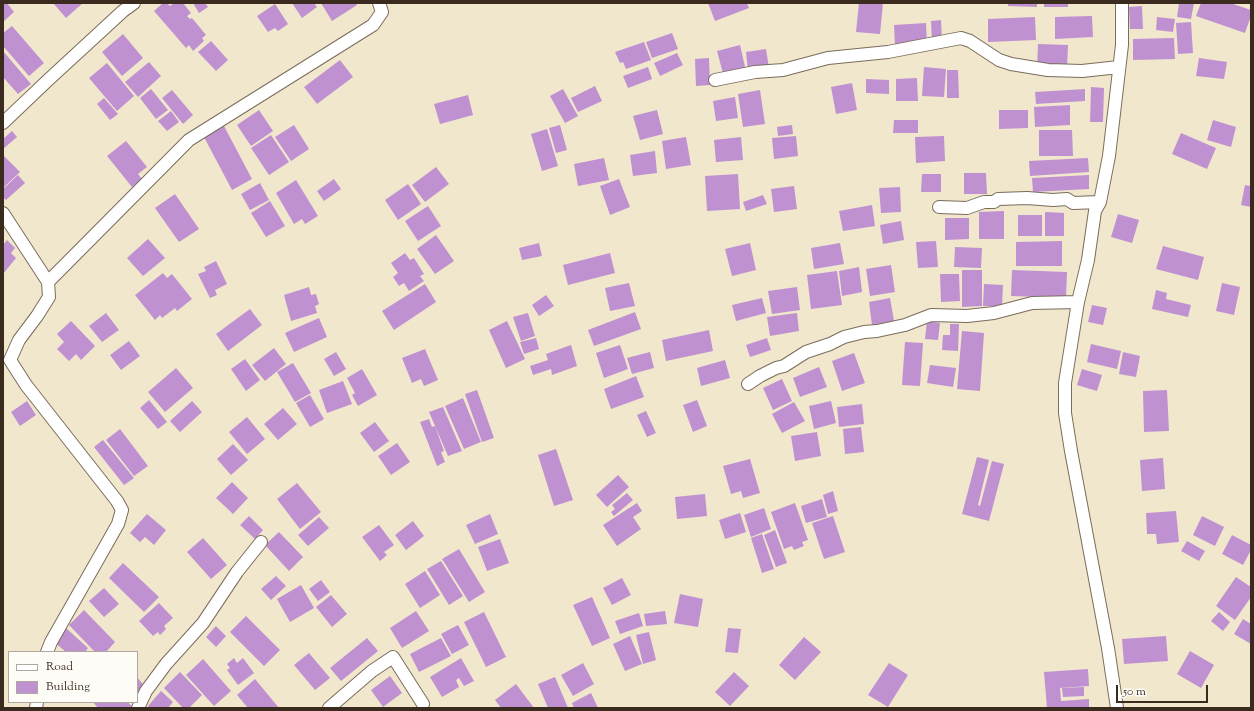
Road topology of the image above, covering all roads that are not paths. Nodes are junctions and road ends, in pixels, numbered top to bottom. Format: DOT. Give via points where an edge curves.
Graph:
graph roads {
  1 [pos="134,3"];
  2 [pos="379,3"];
  3 [pos="1122,3"];
  4 [pos="1119,67"];
  5 [pos="715,80"];
  6 [pos="3,123"];
  7 [pos="1100,202"];
  8 [pos="939,207"];
  9 [pos="3,213"];
  10 [pos="48,282"];
  11 [pos="1078,302"];
  12 [pos="748,384"];
  13 [pos="262,542"];
  14 [pos="47,651"];
  15 [pos="423,704"];
  16 [pos="138,708"];
  17 [pos="329,708"];
  18 [pos="1117,708"];
  1 -- 6 [label="street"];
  2 -- 10 [label="street" via="382,12 373,25 189,140"];
  3 -- 4 [label="street"];
  4 -- 5 [label="street" via="1082,71 1048,70 1011,64 961,38 888,52 828,58 783,70"];
  4 -- 7 [label="street" via="1109,156"];
  7 -- 8 [label="street" via="1074,203 1067,198 1027,198 998,199 967,208"];
  7 -- 11 [label="street" via="1095,211 1088,260"];
  9 -- 10 [label="street"];
  10 -- 14 [label="street" via="49,297 19,340 10,360 26,385 122,510 118,524"];
  11 -- 12 [label="street" via="1032,302 994,313 967,316 931,315 905,325 844,336 806,352"];
  11 -- 18 [label="street" via="1065,383 1065,413"];
  13 -- 16 [label="street" via="237,572 203,623 146,690"];
  15 -- 17 [label="street" via="393,657 372,671"];
}
